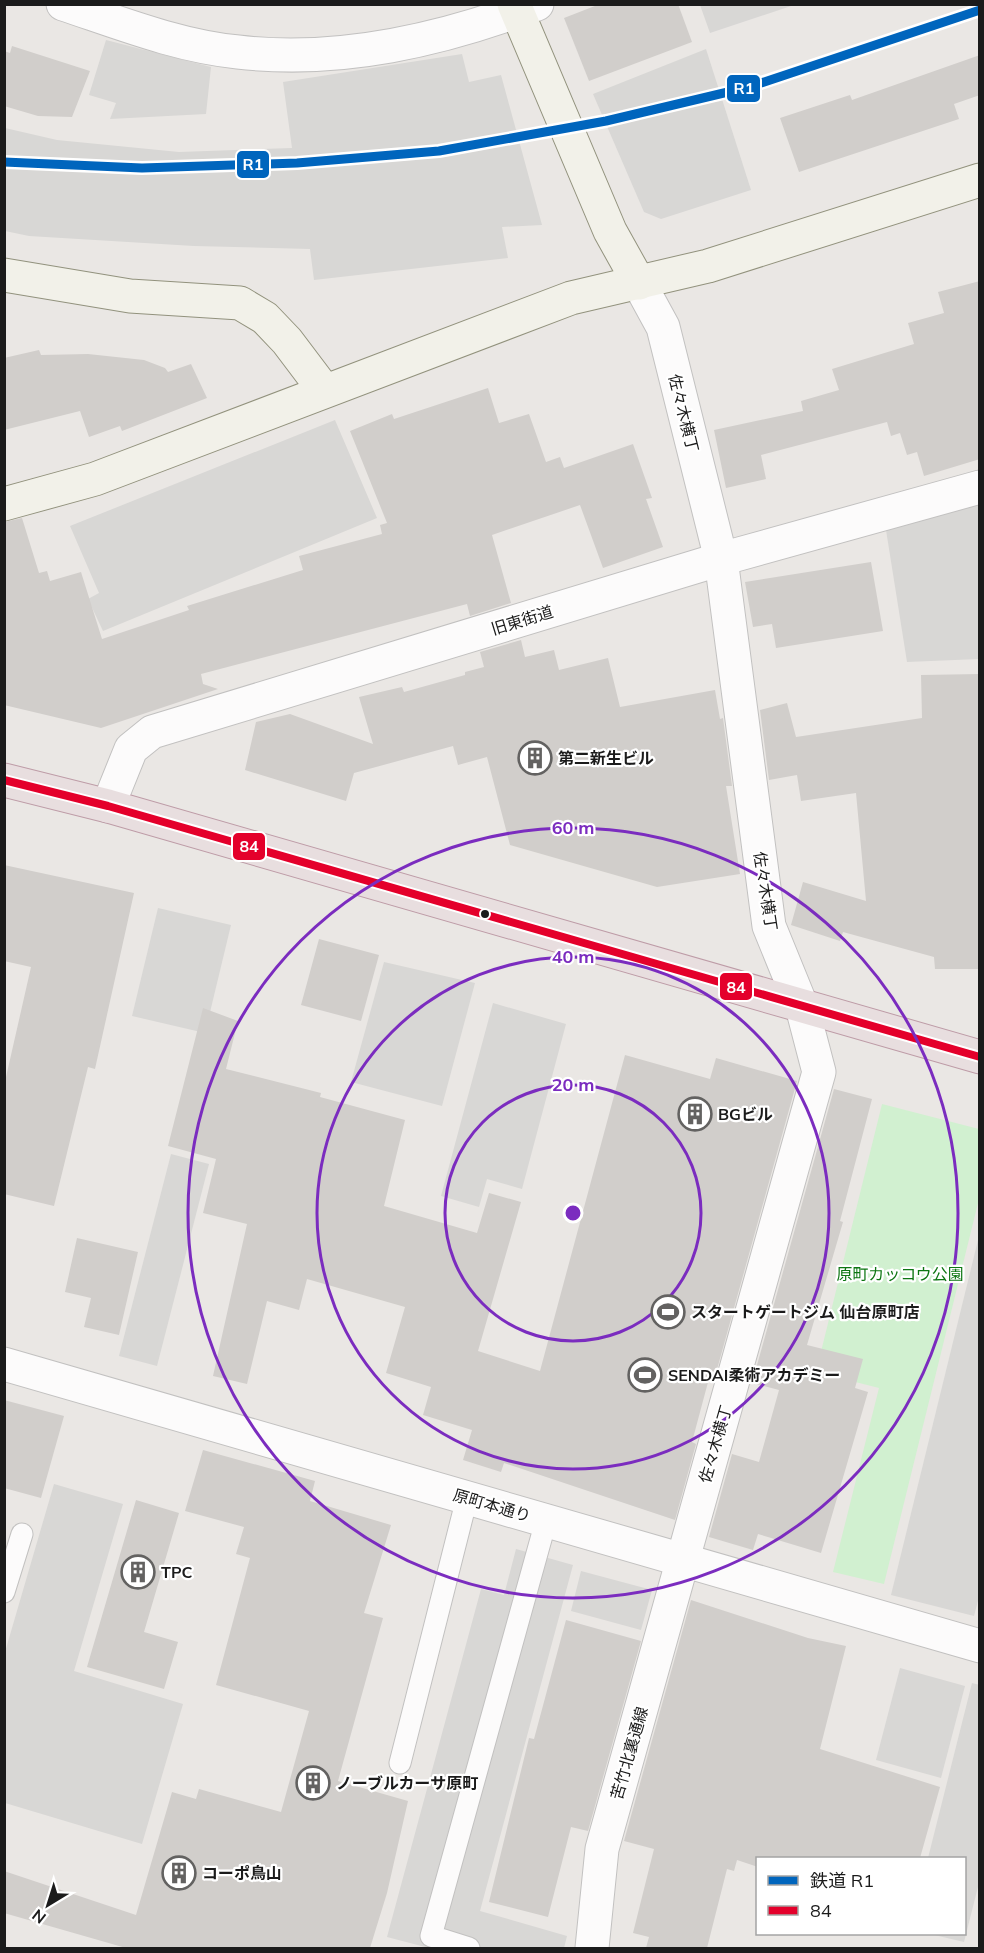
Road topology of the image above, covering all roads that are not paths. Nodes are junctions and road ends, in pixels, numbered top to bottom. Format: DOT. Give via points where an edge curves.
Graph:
graph roads {
  1 [pos="63,4"];
  2 [pos="523,7"];
  3 [pos="980,180"];
  4 [pos="4,275"];
  5 [pos="639,283"];
  6 [pos="324,390"];
  7 [pos="980,487"];
  8 [pos="4,504"];
  9 [pos="721,559"];
  10 [pos="4,780"];
  11 [pos="108,806"];
  12 [pos="802,1007"];
  13 [pos="980,1057"];
  14 [pos="4,1364"];
  15 [pos="466,1498"];
  16 [pos="546,1521"];
  17 [pos="22,1534"];
  18 [pos="683,1561"];
  19 [pos="4,1592"];
  20 [pos="980,1646"];
  21 [pos="400,1763"];
  22 [pos="469,1948"];
  23 [pos="592,1948"];
  1 -- 2 [label="street" via="154,35 238,52 322,55 405,44 491,21"];
  2 -- 5 [label="street" via="610,231"];
  3 -- 5 [label="street" via="717,263"];
  4 -- 6 [label="street" via="130,296 240,303 265,318"];
  5 -- 6 [label="street" via="570,298"];
  5 -- 9 [label="street, 佐々木横丁" via="663,327"];
  6 -- 8 [label="street" via="94,479"];
  7 -- 9 [label="street, 旧東街道"];
  9 -- 11 [label="street, 旧東街道" via="152,732 131,749"];
  9 -- 12 [label="street, 佐々木横丁" via="768,926"];
  10 -- 11 [label="highway"];
  11 -- 12 [label="highway"];
  12 -- 13 [label="highway"];
  12 -- 18 [label="street, 佐々木横丁" via="819,1072"];
  14 -- 15 [label="street, 原町本通り"];
  15 -- 16 [label="street, 原町本通り"];
  15 -- 21 [label="lane"];
  16 -- 18 [label="street, 原町本通り"];
  16 -- 22 [label="lane" via="431,1936"];
  17 -- 19 [label="lane"];
  18 -- 20 [label="street, 原町本通り"];
  18 -- 23 [label="street, 苦竹北裏通線" via="602,1849"];
}
